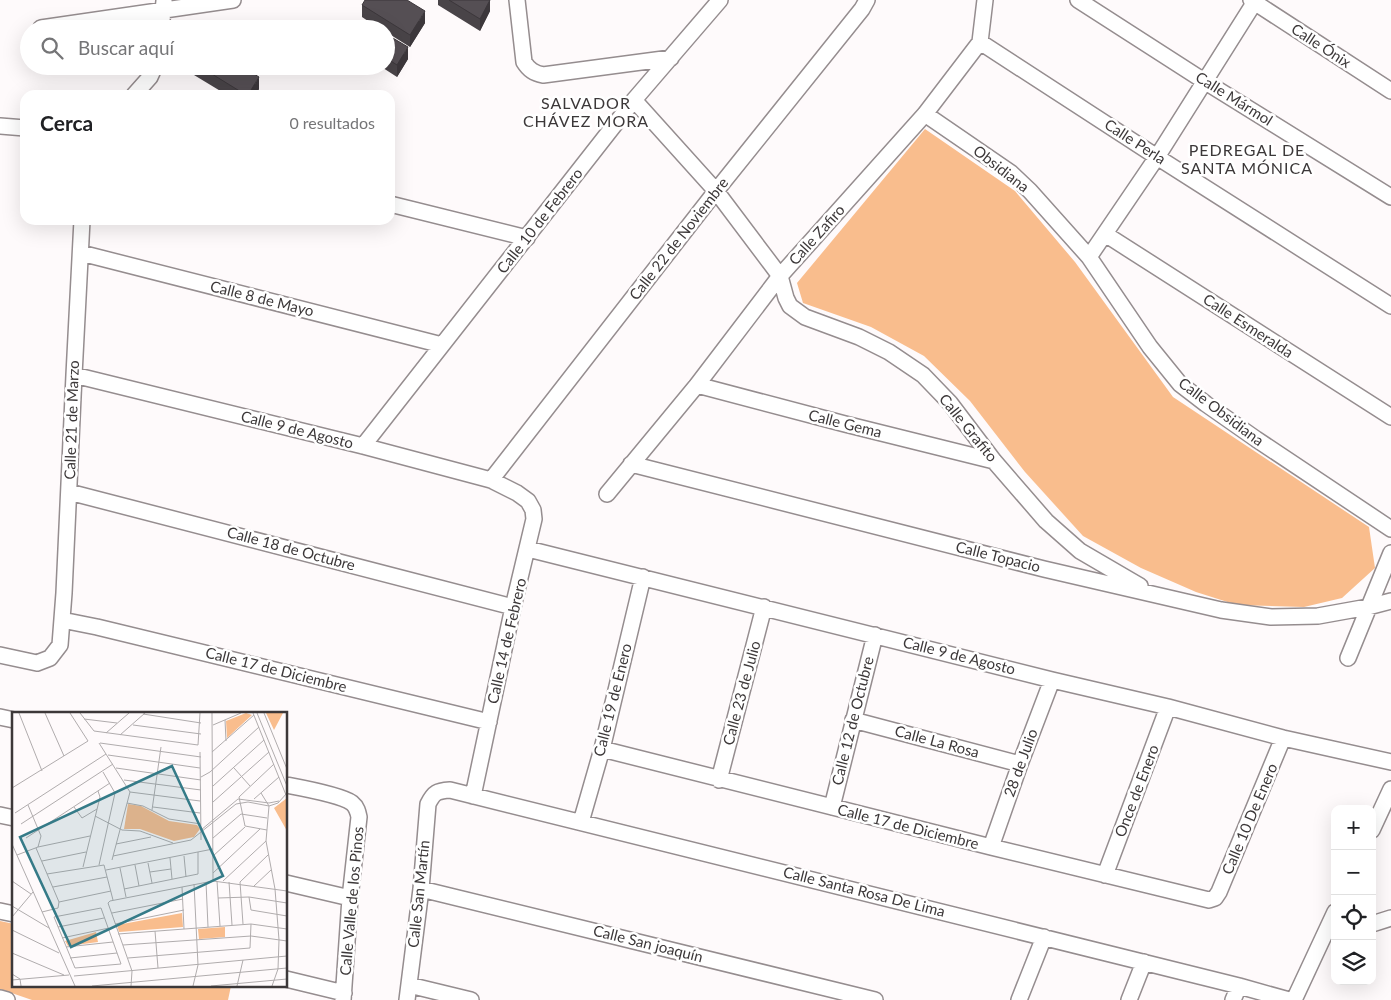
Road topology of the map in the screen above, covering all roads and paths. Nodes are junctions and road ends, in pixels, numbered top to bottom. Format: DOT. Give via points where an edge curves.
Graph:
graph roads {
  1 [pos="233,0"];
  2 [pos="517,0"];
  3 [pos="720,0"];
  4 [pos="867,0"];
  5 [pos="985,0"];
  6 [pos="1078,0"];
  7 [pos="1254,1"];
  8 [pos="164,5"];
  9 [pos="84,20"];
  10 [pos="162,20"];
  11 [pos="980,42"];
  12 [pos="671,58"];
  13 [pos="151,75"];
  14 [pos="1204,81"];
  15 [pos="138,90"];
  16 [pos="1391,91"];
  17 [pos="634,100"];
  18 [pos="925,114"];
  19 [pos="0,126"];
  20 [pos="20,128"];
  21 [pos="1157,157"];
  22 [pos="716,191"];
  23 [pos="1391,197"];
  24 [pos="395,205"];
  25 [pos="82,225"];
  26 [pos="1105,234"];
  27 [pos="528,238"];
  28 [pos="81,253"];
  29 [pos="1089,257"];
  30 [pos="780,276"];
  31 [pos="1391,306"];
  32 [pos="442,344"];
  33 [pos="74,375"];
  34 [pos="697,385"];
  35 [pos="1391,417"];
  36 [pos="363,446"];
  37 [pos="994,461"];
  38 [pos="632,464"];
  39 [pos="492,480"];
  40 [pos="69,492"];
  41 [pos="517,492"];
  42 [pos="608,494"];
  43 [pos="1391,529"];
  44 [pos="528,550"];
  45 [pos="1391,553"];
  46 [pos="1386,574"];
  47 [pos="643,578"];
  48 [pos="1155,594"];
  49 [pos="1391,601"];
  50 [pos="514,607"];
  51 [pos="764,607"];
  52 [pos="1368,607"];
  53 [pos="62,620"];
  54 [pos="874,635"];
  55 [pos="0,655"];
  56 [pos="1348,658"];
  57 [pos="1052,680"];
  58 [pos="1168,707"];
  59 [pos="853,720"];
  60 [pos="489,722"];
  61 [pos="1283,738"];
  62 [pos="602,749"];
  63 [pos="1391,762"];
  64 [pos="1020,764"];
  65 [pos="719,780"];
  66 [pos="288,785"];
  67 [pos="1391,789"];
  68 [pos="438,791"];
  69 [pos="473,796"];
  70 [pos="832,807"];
  71 [pos="1385,814"];
  72 [pos="581,822"];
  73 [pos="1376,825"];
  74 [pos="991,847"];
  75 [pos="1105,875"];
  76 [pos="288,883"];
  77 [pos="421,888"];
  78 [pos="350,898"];
  79 [pos="1215,898"];
  80 [pos="1391,918"];
  81 [pos="1376,923"];
  82 [pos="1044,937"];
  83 [pos="1328,938"];
  84 [pos="1144,962"];
  85 [pos="288,980"];
  86 [pos="408,992"];
  87 [pos="1236,993"];
  88 [pos="344,996"];
  89 [pos="0,998"];
  90 [pos="7,1000"];
  91 [pos="471,1000"];
  92 [pos="875,1000"];
  93 [pos="1019,1000"];
  94 [pos="1129,1000"];
  95 [pos="1289,1000"];
  96 [pos="1294,1000"];
  1 -- 8 [label="street"];
  2 -- 12 [label="street" via="524,62 536,73 543,75"];
  3 -- 12 [label="street, Calle 10 de Febrero"];
  4 -- 22 [label="street, Calle 22 de Noviembre"];
  5 -- 11 [label="street"];
  6 -- 14 [label="street, Calle Mármol"];
  7 -- 14 [label="street"];
  7 -- 16 [label="street, Calle Ónix"];
  8 -- 9 [label="street"];
  8 -- 10 [label="street"];
  11 -- 18 [label="street, Calle Zafiro"];
  11 -- 21 [label="street, Calle Perla"];
  12 -- 17 [label="street, Calle 10 de Febrero"];
  13 -- 15 [label="street"];
  14 -- 21 [label="street"];
  14 -- 23 [label="street, Calle Mármol"];
  17 -- 22 [label="street"];
  17 -- 27 [label="street, Calle 10 de Febrero"];
  18 -- 29 [label="street, Obsidiana" via="1011,173"];
  18 -- 30 [label="street, Calle Zafiro"];
  19 -- 20 [label="street"];
  21 -- 26 [label="street"];
  21 -- 31 [label="street, Calle Perla"];
  22 -- 30 [label="street"];
  22 -- 39 [label="street, Calle 22 de Noviembre"];
  24 -- 27 [label="street"];
  25 -- 28 [label="street, Calle 21 de Marzo"];
  26 -- 29 [label="street"];
  26 -- 35 [label="street, Calle Esmeralda"];
  27 -- 32 [label="street, Calle 10 de Febrero"];
  28 -- 32 [label="street, Calle 8 de Mayo"];
  28 -- 33 [label="street, Calle 21 de Marzo"];
  29 -- 43 [label="street, Calle Obsidiana" via="1150,347 1180,384"];
  30 -- 34 [label="street, Calle Zafiro"];
  30 -- 37 [label="street, Calle Grafito" via="786,298 796,311 882,348 923,375 950,403"];
  32 -- 36 [label="street, Calle 10 de Febrero"];
  33 -- 36 [label="street, Calle 9 de Agosto"];
  33 -- 40 [label="street, Calle 21 de Marzo"];
  34 -- 37 [label="street, Calle Gema"];
  34 -- 38 [label="street, Calle Zafiro"];
  36 -- 39 [label="street, Calle 9 de Agosto"];
  37 -- 48 [label="street, Calle Grafito" via="1046,521 1080,551"];
  38 -- 42 [label="street, Calle Zafiro"];
  38 -- 48 [label="street, Calle Topacio" via="1044,569"];
  39 -- 41 [label="street, Calle 9 de Agosto"];
  40 -- 50 [label="street, Calle 18 de Octubre"];
  40 -- 53 [label="street, Calle 21 de Marzo"];
  41 -- 44 [label="street, Calle 14 de Febrero" via="533,510"];
  44 -- 47 [label="street, Calle 9 de Agosto"];
  44 -- 50 [label="street, Calle 14 de Febrero"];
  45 -- 46 [label="street"];
  46 -- 52 [label="street"];
  47 -- 51 [label="street, Calle 9 de Agosto"];
  47 -- 62 [label="street, Calle 19 de Enero"];
  48 -- 52 [label="street, Calle Topacio" via="1221,610 1271,617 1318,616"];
  49 -- 52 [label="street, Calle Topacio"];
  50 -- 60 [label="street, Calle 14 de Febrero"];
  51 -- 54 [label="street, Calle 9 de Agosto"];
  51 -- 65 [label="street, Calle 23 de Julio"];
  52 -- 56 [label="street"];
  53 -- 55 [label="street" via="60,645 50,658 37,663"];
  53 -- 60 [label="street, Calle 17 de Diciembre"];
  54 -- 57 [label="street, Calle 9 de Agosto"];
  54 -- 59 [label="street, Calle 12 de Octubre"];
  57 -- 58 [label="street, Calle 9 de Agosto"];
  57 -- 64 [label="street, 28 de Julio"];
  58 -- 61 [label="street, Calle 9 de Agosto"];
  58 -- 75 [label="street, Once de Enero"];
  59 -- 64 [label="street, Calle La Rosa"];
  59 -- 70 [label="street, Calle 12 de Octubre"];
  60 -- 69 [label="street, Calle 14 de Febrero"];
  61 -- 63 [label="street, Calle 9 de Agosto"];
  61 -- 79 [label="street, Calle 10 De Enero"];
  62 -- 65 [label="street, Calle 17 de Diciembre"];
  62 -- 72 [label="street, Calle 19 de Enero"];
  64 -- 74 [label="street, 28 de Julio"];
  65 -- 70 [label="street, Calle 17 de Diciembre"];
  66 -- 78 [label="street, Calle Valle de los Pinos" via="342,798 357,809 359,818"];
  67 -- 71 [label="street"];
  68 -- 69 [label="street, Calle Santa Rosa De Lima" via="450,790"];
  68 -- 77 [label="street, Calle San Martín" via="428,804"];
  69 -- 72 [label="street, Calle Santa Rosa De Lima"];
  70 -- 74 [label="street, Calle 17 de Diciembre"];
  71 -- 73 [label="street"];
  72 -- 82 [label="street, Calle Santa Rosa De Lima"];
  74 -- 75 [label="street, Calle 17 de Diciembre"];
  75 -- 79 [label="street, Calle 17 de Diciembre" via="1202,900"];
  76 -- 78 [label="street"];
  77 -- 86 [label="street, Calle San Martín"];
  77 -- 92 [label="street, Calle San joaquín"];
  78 -- 88 [label="street, Calle Valle de los Pinos"];
  80 -- 81 [label="street"];
  82 -- 84 [label="street, Calle Santa Rosa De Lima"];
  82 -- 93 [label="street"];
  83 -- 96 [label="street"];
  84 -- 87 [label="street, Calle Santa Rosa De Lima"];
  84 -- 94 [label="street"];
  85 -- 88 [label="street"];
  86 -- 91 [label="street"];
  87 -- 95 [label="street, Calle Santa Rosa De Lima"];
  89 -- 90 [label="street"];
}
